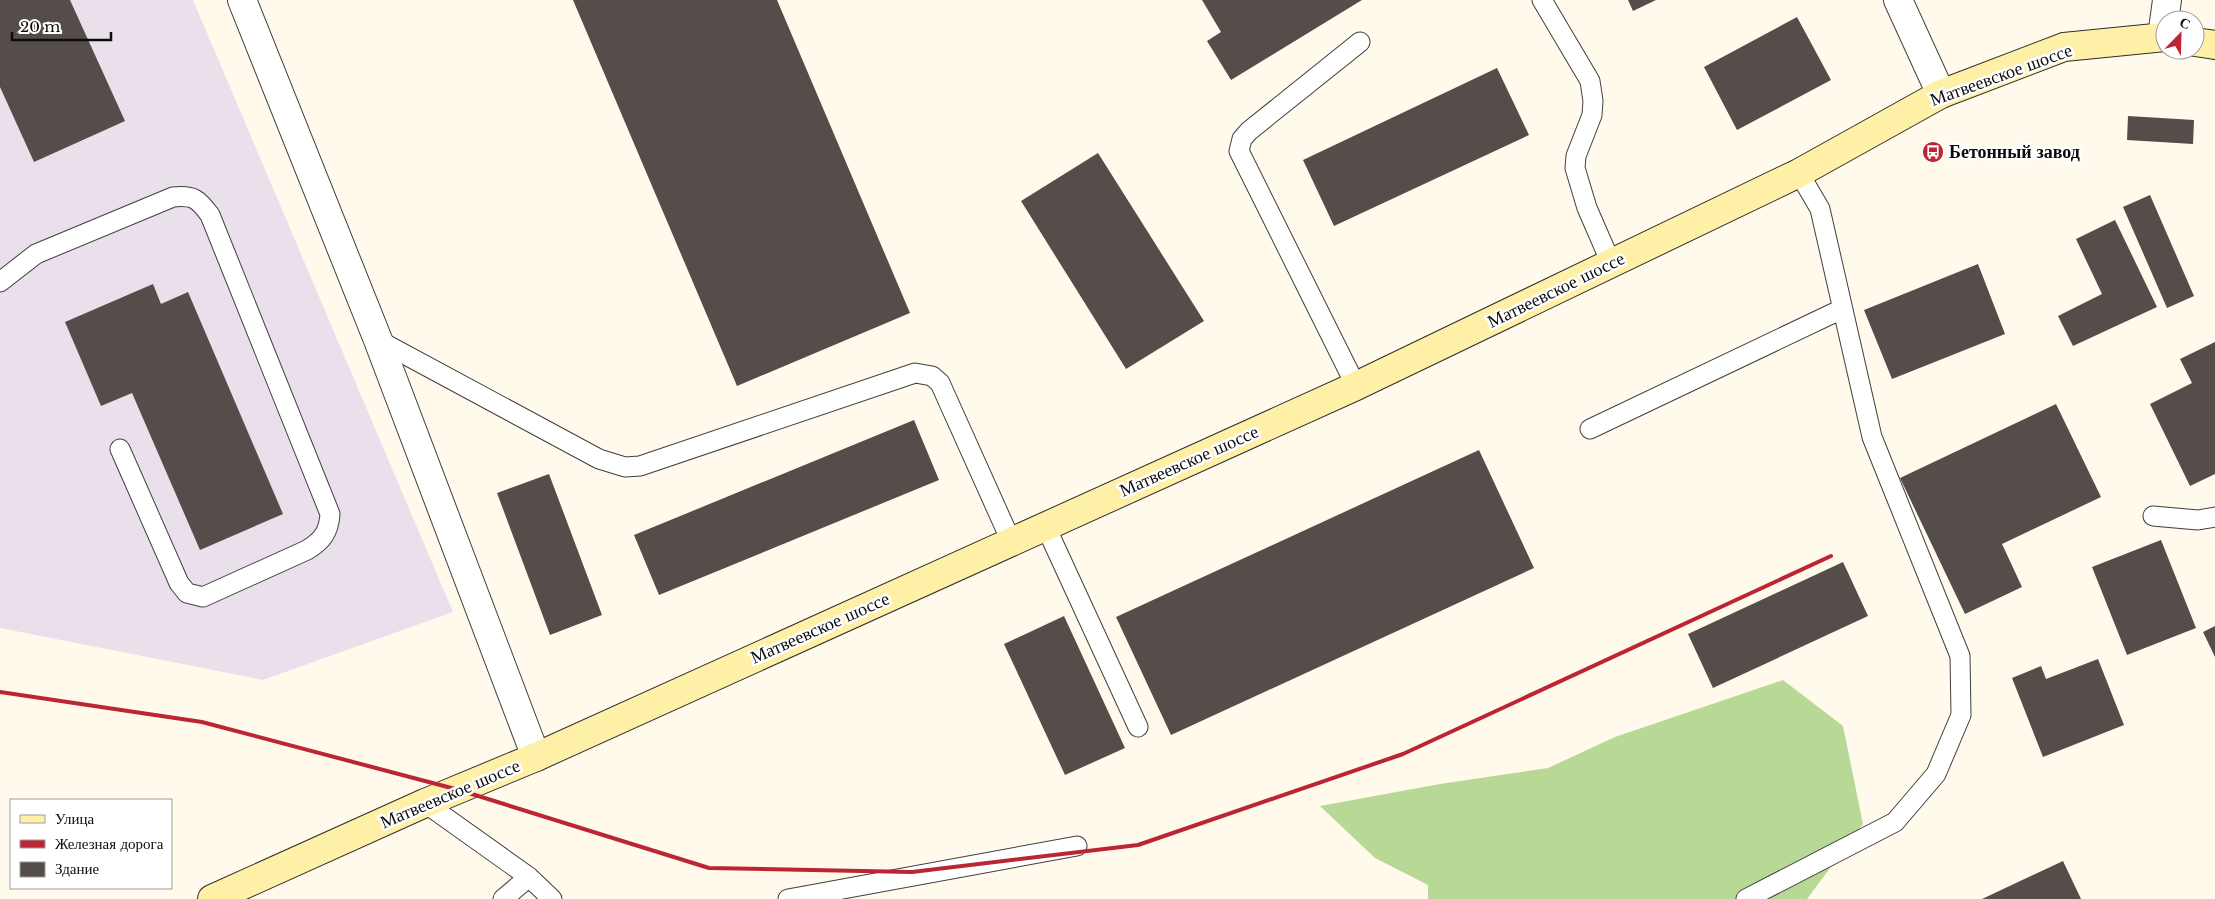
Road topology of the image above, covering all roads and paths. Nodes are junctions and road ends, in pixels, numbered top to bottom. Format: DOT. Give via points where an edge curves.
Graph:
graph roads {
  1 [pos="242,0"];
  2 [pos="1542,0"];
  3 [pos="1898,0"];
  4 [pos="2155,38"];
  5 [pos="1360,42"];
  6 [pos="1941,94"];
  7 [pos="1799,173"];
  8 [pos="1611,263"];
  9 [pos="0,282"];
  10 [pos="1842,309"];
  11 [pos="378,340"];
  12 [pos="1356,386"];
  13 [pos="1590,429"];
  14 [pos="120,449"];
  15 [pos="2153,516"];
  16 [pos="2215,516"];
  17 [pos="1045,525"];
  18 [pos="1011,541"];
  19 [pos="1138,727"];
  20 [pos="536,757"];
  21 [pos="425,803"];
  22 [pos="1077,846"];
  23 [pos="529,877"];
  24 [pos="212,899"];
  25 [pos="503,899"];
  26 [pos="552,899"];
  27 [pos="788,899"];
  28 [pos="1746,899"];
  1 -- 11 [label="street"];
  2 -- 8 [label="lane" via="1590,81 1592,115 1576,156 1575,168 1587,208"];
  3 -- 6 [label="street"];
  4 -- 6 [label="main road, Матвеевское шоссе" via="2064,48"];
  5 -- 12 [label="lane" via="1249,131 1242,139 1239,151"];
  6 -- 7 [label="main road, Матвеевское шоссе"];
  7 -- 8 [label="main road, Матвеевское шоссе"];
  7 -- 10 [label="lane" via="1820,209"];
  8 -- 12 [label="main road, Матвеевское шоссе"];
  9 -- 14 [label="lane" via="36,254 173,197 186,196 200,201 210,215 330,514 329,526 320,542 307,550 203,597 187,593 179,583"];
  10 -- 13 [label="lane"];
  10 -- 28 [label="lane" via="1872,437 1960,656 1961,715 1936,774 1895,822"];
  11 -- 18 [label="lane" via="599,459 625,467 640,466 915,373 932,376 940,383"];
  11 -- 20 [label="street"];
  12 -- 17 [label="main road, Матвеевское шоссе"];
  15 -- 16 [label="lane" via="2198,520"];
  17 -- 18 [label="main road, Матвеевское шоссе"];
  17 -- 19 [label="lane"];
  18 -- 20 [label="main road, Матвеевское шоссе"];
  20 -- 21 [label="main road, Матвеевское шоссе"];
  21 -- 23 [label="lane"];
  21 -- 24 [label="main road, Матвеевское шоссе"];
  22 -- 27 [label="lane"];
  23 -- 25 [label="lane"];
  23 -- 26 [label="lane"];
}
